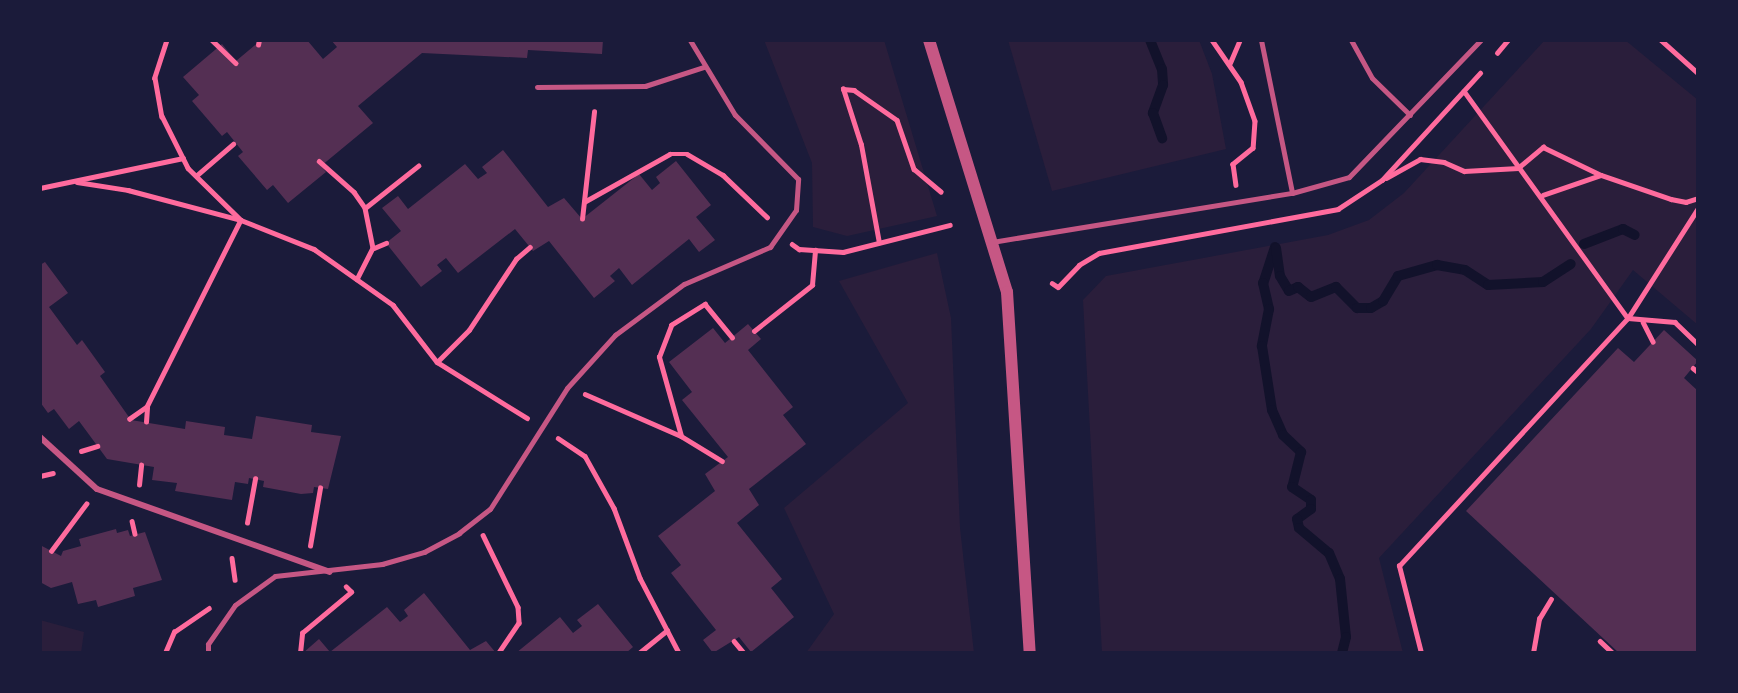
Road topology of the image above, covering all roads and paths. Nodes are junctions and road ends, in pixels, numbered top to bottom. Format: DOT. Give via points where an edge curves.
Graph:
graph roads {
  1 [pos="167,40"];
  2 [pos="212,40"];
  3 [pos="690,40"];
  4 [pos="929,40"];
  5 [pos="1212,40"];
  6 [pos="1240,40"];
  7 [pos="1261,40"];
  8 [pos="1350,40"];
  9 [pos="1481,40"];
  10 [pos="1661,40"];
  11 [pos="236,63"];
  12 [pos="1230,63"];
  13 [pos="704,67"];
  14 [pos="1698,73"];
  15 [pos="537,88"];
  16 [pos="1464,91"];
  17 [pos="594,112"];
  18 [pos="1410,115"];
  19 [pos="233,144"];
  20 [pos="183,158"];
  21 [pos="319,161"];
  22 [pos="418,166"];
  23 [pos="1518,169"];
  24 [pos="1601,175"];
  25 [pos="196,176"];
  26 [pos="1382,180"];
  27 [pos="77,182"];
  28 [pos="40,188"];
  29 [pos="942,192"];
  30 [pos="1292,193"];
  31 [pos="1543,195"];
  32 [pos="1698,198"];
  33 [pos="1239,201"];
  34 [pos="584,202"];
  35 [pos="365,208"];
  36 [pos="1698,208"];
  37 [pos="582,219"];
  38 [pos="241,220"];
  39 [pos="950,225"];
  40 [pos="779,235"];
  41 [pos="991,242"];
  42 [pos="386,243"];
  43 [pos="878,243"];
  44 [pos="530,247"];
  45 [pos="373,248"];
  46 [pos="815,250"];
  47 [pos="357,279"];
  48 [pos="1628,318"];
  49 [pos="1643,323"];
  50 [pos="754,331"];
  51 [pos="732,337"];
  52 [pos="1653,342"];
  53 [pos="1698,344"];
  54 [pos="438,362"];
  55 [pos="568,388"];
  56 [pos="147,407"];
  57 [pos="130,419"];
  58 [pos="146,422"];
  59 [pos="543,428"];
  60 [pos="681,436"];
  61 [pos="40,437"];
  62 [pos="722,461"];
  63 [pos="255,479"];
  64 [pos="320,488"];
  65 [pos="97,489"];
  66 [pos="475,520"];
  67 [pos="224,535"];
  68 [pos="244,542"];
  69 [pos="51,551"];
  70 [pos="307,564"];
  71 [pos="330,572"];
  72 [pos="236,586"];
  73 [pos="1551,598"];
  74 [pos="212,606"];
  75 [pos="667,630"];
  76 [pos="734,641"];
  77 [pos="1600,641"];
  78 [pos="165,653"];
  79 [pos="208,653"];
  80 [pos="300,653"];
  81 [pos="499,653"];
  82 [pos="639,653"];
  83 [pos="678,653"];
  84 [pos="744,653"];
  85 [pos="1030,653"];
  86 [pos="1421,653"];
  87 [pos="1533,653"];
  88 [pos="1613,653"];
  1 -- 20 [label="path" via="155,78 162,116"];
  2 -- 11 [label="path"];
  3 -- 13 [label="lane"];
  4 -- 41 [label="street"];
  5 -- 12 [label="path"];
  6 -- 12 [label="path"];
  7 -- 30 [label="lane"];
  8 -- 18 [label="lane" via="1372,78"];
  9 -- 18 [label="lane"];
  10 -- 14 [label="path"];
  12 -- 33 [label="path" via="1255,121 1252,148 1233,164"];
  13 -- 15 [label="lane" via="645,86"];
  13 -- 40 [label="lane" via="735,115 798,179 796,211"];
  16 -- 23 [label="path"];
  17 -- 34 [label="path"];
  18 -- 30 [label="lane" via="1349,177"];
  19 -- 25 [label="path"];
  20 -- 25 [label="path"];
  20 -- 27 [label="path"];
  21 -- 35 [label="path"];
  22 -- 35 [label="path"];
  23 -- 24 [label="path" via="1543,147"];
  23 -- 26 [label="path" via="1464,171 1420,159"];
  23 -- 31 [label="path"];
  24 -- 31 [label="path"];
  24 -- 32 [label="path" via="1671,199 1686,202"];
  25 -- 38 [label="path"];
  27 -- 28 [label="path"];
  27 -- 38 [label="path"];
  29 -- 43 [label="path" via="914,169 897,120 854,90 843,89 861,145"];
  30 -- 33 [label="lane"];
  31 -- 48 [label="path"];
  33 -- 41 [label="lane"];
  34 -- 37 [label="path"];
  34 -- 40 [label="path" via="670,154 687,154 723,174 760,207"];
  35 -- 45 [label="path"];
  36 -- 48 [label="path"];
  38 -- 47 [label="path" via="314,249"];
  38 -- 56 [label="path"];
  39 -- 43 [label="path"];
  40 -- 46 [label="path" via="799,249"];
  40 -- 55 [label="lane" via="770,247 684,284 615,335"];
  41 -- 85 [label="street" via="1007,292"];
  42 -- 45 [label="path"];
  43 -- 46 [label="path" via="843,252"];
  44 -- 54 [label="path" via="516,259 469,330"];
  45 -- 47 [label="path"];
  46 -- 50 [label="path" via="812,285"];
  47 -- 54 [label="path" via="393,305"];
  48 -- 49 [label="path"];
  48 -- 86 [label="path" via="1399,566"];
  49 -- 52 [label="path"];
  49 -- 53 [label="path" via="1675,323"];
  51 -- 60 [label="path" via="705,304 671,325 659,357"];
  54 -- 59 [label="path"];
  55 -- 59 [label="lane"];
  55 -- 60 [label="path"];
  56 -- 57 [label="path"];
  56 -- 58 [label="path"];
  59 -- 66 [label="lane" via="490,509"];
  59 -- 75 [label="path" via="585,456 614,508 640,578"];
  60 -- 62 [label="path"];
  61 -- 65 [label="street"];
  63 -- 68 [label="path"];
  64 -- 70 [label="path"];
  65 -- 67 [label="street"];
  65 -- 69 [label="path"];
  66 -- 71 [label="lane" via="424,552"];
  66 -- 81 [label="path" via="518,607 519,623"];
  67 -- 68 [label="street"];
  67 -- 72 [label="path"];
  68 -- 70 [label="street"];
  70 -- 71 [label="street"];
  71 -- 79 [label="lane" via="275,576 235,605 208,644"];
  71 -- 80 [label="path" via="351,592 302,633"];
  73 -- 87 [label="path" via="1539,619"];
  74 -- 78 [label="path" via="174,632"];
  75 -- 82 [label="path"];
  75 -- 83 [label="path"];
  76 -- 84 [label="path"];
  77 -- 88 [label="path"];
}
